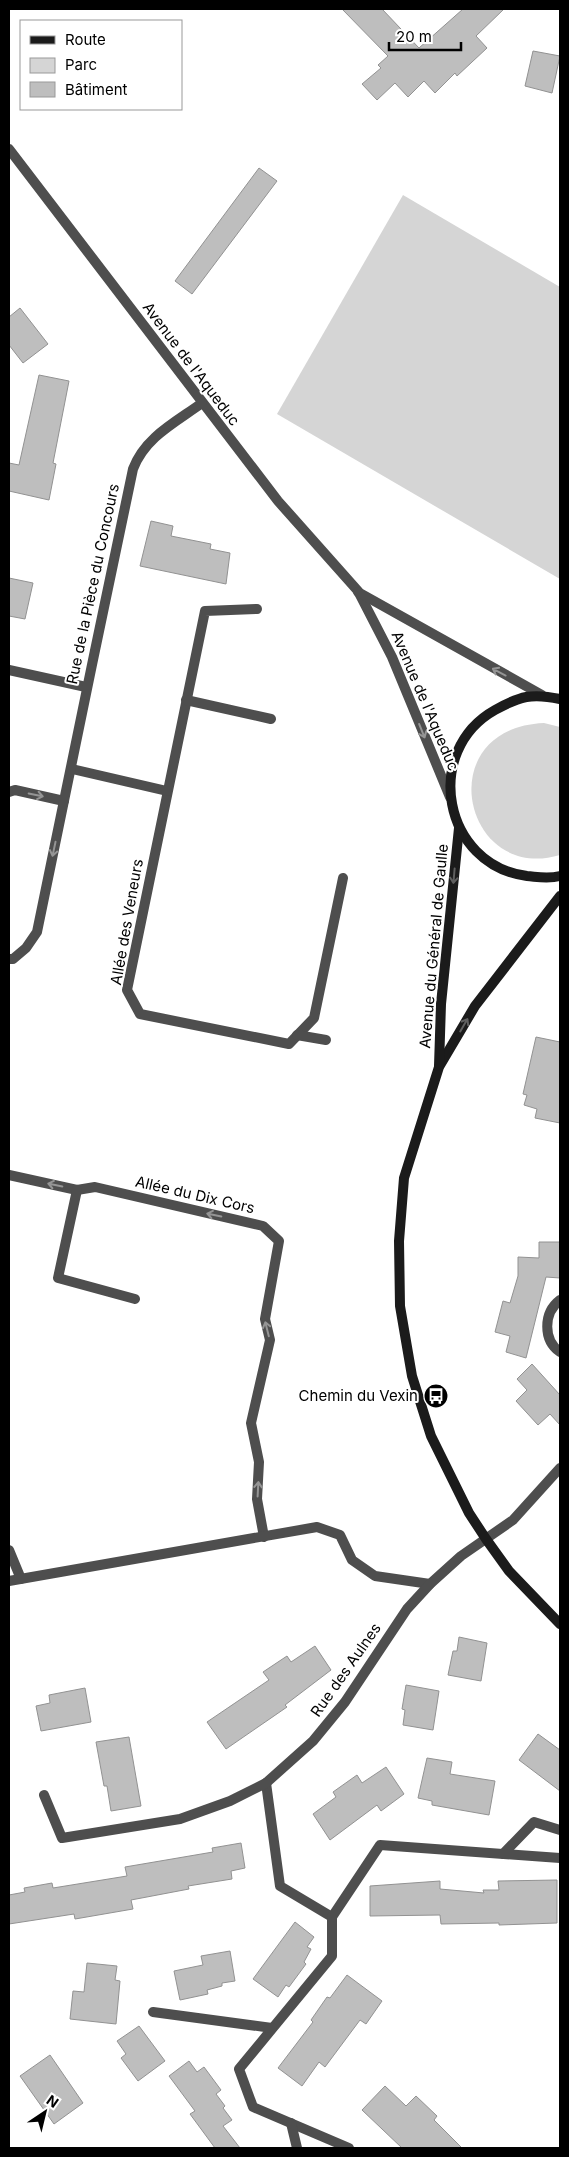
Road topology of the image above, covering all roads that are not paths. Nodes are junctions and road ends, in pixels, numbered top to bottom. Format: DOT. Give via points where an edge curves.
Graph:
graph roads {
  1 [pos="9,149"];
  2 [pos="202,403"];
  3 [pos="358,591"];
  4 [pos="257,609"];
  5 [pos="9,670"];
  6 [pos="86,687"];
  7 [pos="542,695"];
  8 [pos="560,699"];
  9 [pos="186,700"];
  10 [pos="271,719"];
  11 [pos="72,769"];
  12 [pos="167,791"];
  13 [pos="9,792"];
  14 [pos="450,797"];
  15 [pos="64,801"];
  16 [pos="459,828"];
  17 [pos="560,876"];
  18 [pos="343,878"];
  19 [pos="560,896"];
  20 [pos="9,959"];
  21 [pos="298,1035"];
  22 [pos="326,1040"];
  23 [pos="439,1067"];
  24 [pos="9,1175"];
  25 [pos="77,1190"];
  26 [pos="135,1299"];
  27 [pos="560,1300"];
  28 [pos="560,1352"];
  29 [pos="560,1468"];
  30 [pos="264,1537"];
  31 [pos="486,1539"];
  32 [pos="9,1550"];
  33 [pos="20,1579"];
  34 [pos="9,1581"];
  35 [pos="430,1584"];
  36 [pos="560,1624"];
  37 [pos="266,1783"];
  38 [pos="44,1795"];
  39 [pos="560,1830"];
  40 [pos="503,1854"];
  41 [pos="560,1858"];
  42 [pos="332,1916"];
  43 [pos="154,2012"];
  44 [pos="272,2028"];
  45 [pos="291,2123"];
  46 [pos="297,2148"];
  47 [pos="349,2148"];
  1 -- 2 [label="street, Avenue de l'Aqueduc"];
  2 -- 3 [label="street, Avenue de l'Aqueduc" via="278,502"];
  2 -- 6 [label="street, Rue de la Pièce du Concours" via="155,436 137,459"];
  7 -- 3 [label="street, Avenue de l'Aqueduc, one-way"];
  3 -- 14 [label="street, Avenue de l'Aqueduc, one-way" via="392,657"];
  4 -- 9 [label="street, Allée des Veneurs" via="205,611"];
  5 -- 6 [label="street"];
  6 -- 11 [label="street, Rue de la Pièce du Concours"];
  7 -- 8 [label="street"];
  7 -- 14 [label="street" via="516,699 480,719 460,743 450,771"];
  9 -- 10 [label="street"];
  9 -- 12 [label="street, Allée des Veneurs"];
  11 -- 12 [label="street"];
  11 -- 15 [label="street, Rue de la Pièce du Concours"];
  12 -- 21 [label="street, Allée des Veneurs" via="127,990 133,1002 140,1014 246,1036 288,1044"];
  13 -- 15 [label="street, one-way" via="15,790"];
  14 -- 16 [label="street"];
  15 -- 20 [label="street, Rue de la Pièce du Concours, one-way" via="37,932 26,948"];
  16 -- 17 [label="street" via="469,844 493,865 511,874 548,879"];
  16 -- 23 [label="street, Avenue du Général de Gaulle, one-way" via="441,1004"];
  18 -- 21 [label="street" via="314,1018"];
  23 -- 19 [label="street, Avenue du Général de Gaulle, one-way" via="475,1006"];
  21 -- 22 [label="street, Allée des Veneurs"];
  23 -- 31 [label="street, Avenue du Général de Gaulle" via="404,1178 398,1241 400,1306 412,1376 431,1436 469,1513"];
  25 -- 24 [label="street, Allée du Dix Cors, one-way"];
  25 -- 26 [label="street" via="58,1278"];
  30 -- 25 [label="street, Allée du Dix Cors, one-way" via="257,1499 259,1462 251,1423 270,1340 265,1319 280,1241 263,1226 95,1188"];
  27 -- 28 [label="street" via="548,1315 552,1347"];
  29 -- 31 [label="street, Rue des Aulnes" via="513,1520"];
  30 -- 33 [label="street"];
  30 -- 35 [label="street" via="316,1527 340,1535 352,1560 375,1576"];
  31 -- 35 [label="street, Rue des Aulnes"];
  31 -- 36 [label="street, Avenue du Général de Gaulle" via="509,1571"];
  32 -- 33 [label="street"];
  33 -- 34 [label="street"];
  35 -- 37 [label="street, Rue des Aulnes" via="407,1609 345,1702 313,1741"];
  37 -- 38 [label="street, Rue des Aulnes" via="230,1802 180,1819 62,1838"];
  37 -- 42 [label="street" via="280,1886"];
  39 -- 40 [label="street" via="534,1822"];
  40 -- 41 [label="street"];
  40 -- 42 [label="street" via="380,1845"];
  42 -- 44 [label="street" via="332,1956"];
  43 -- 44 [label="street"];
  44 -- 45 [label="street" via="239,2069 253,2107"];
  45 -- 46 [label="street"];
  45 -- 47 [label="street"];
}
